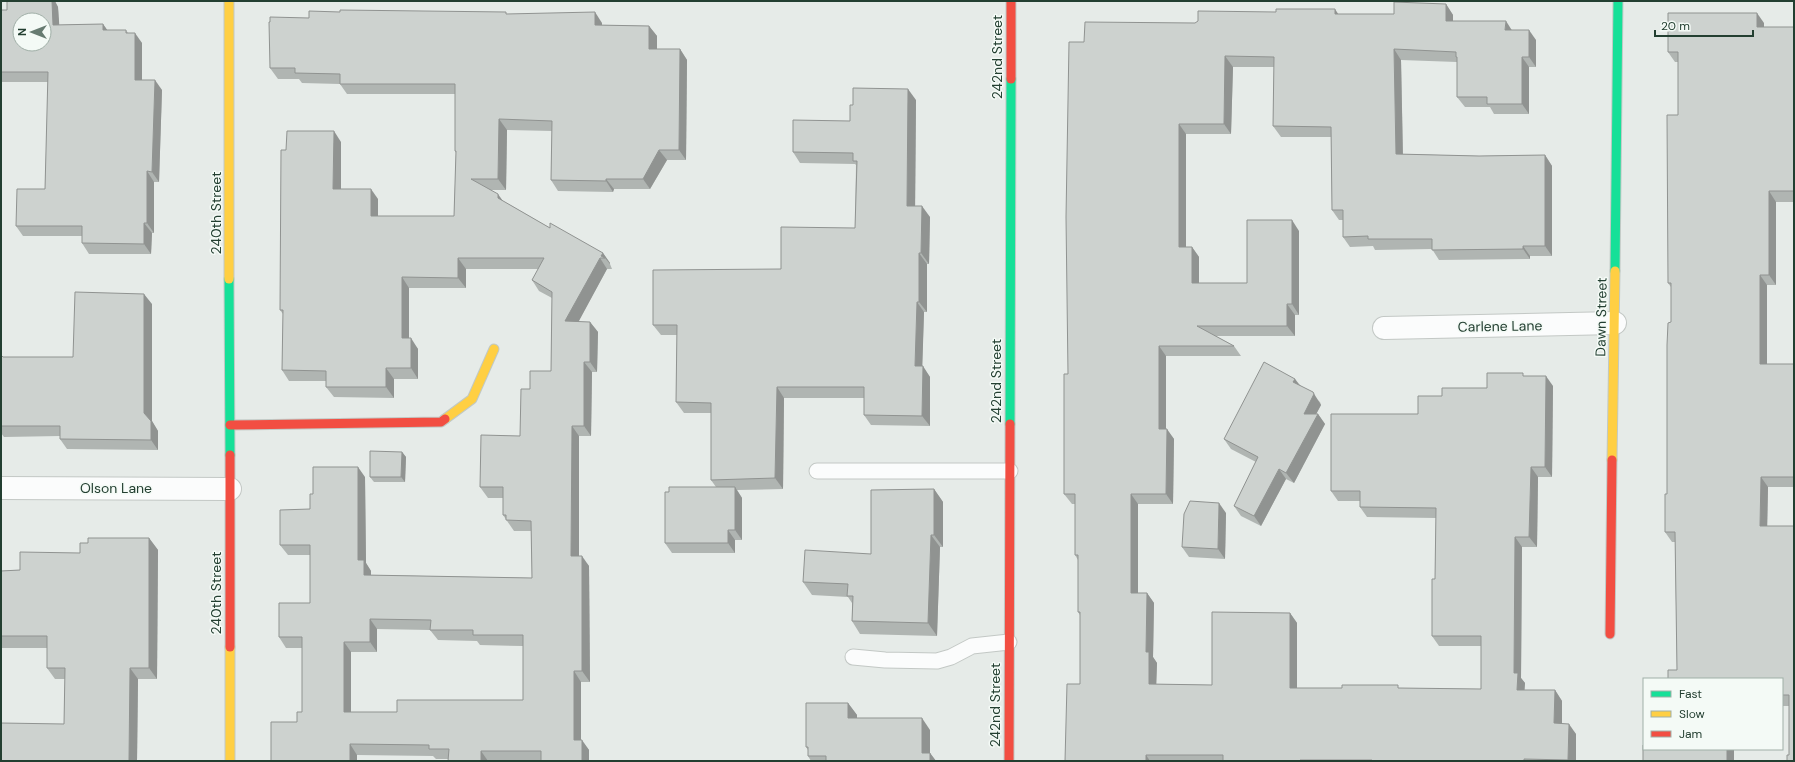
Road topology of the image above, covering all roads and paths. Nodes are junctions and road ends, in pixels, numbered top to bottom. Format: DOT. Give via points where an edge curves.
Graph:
graph roads {
  1 [pos="229,1"];
  2 [pos="1011,1"];
  3 [pos="1618,1"];
  4 [pos="1615,323"];
  5 [pos="1384,328"];
  6 [pos="494,349"];
  7 [pos="230,425"];
  8 [pos="816,471"];
  9 [pos="1010,471"];
  10 [pos="1,488"];
  11 [pos="230,489"];
  12 [pos="1610,634"];
  13 [pos="1009,642"];
  14 [pos="853,657"];
  15 [pos="230,761"];
  16 [pos="1009,761"];
  1 -- 7 [label="street, 240th Street"];
  2 -- 9 [label="street, 242nd Street"];
  3 -- 4 [label="street, Dawn Street"];
  4 -- 5 [label="street, Carlene Lane"];
  4 -- 12 [label="street, Dawn Street"];
  6 -- 7 [label="street" via="472,399 441,422"];
  7 -- 11 [label="street, 240th Street"];
  8 -- 9 [label="lane"];
  9 -- 13 [label="street, 242nd Street"];
  10 -- 11 [label="street, Olson Lane"];
  11 -- 15 [label="street, 240th Street"];
  13 -- 14 [label="lane" via="972,646 937,661"];
  13 -- 16 [label="street, 242nd Street"];
}
